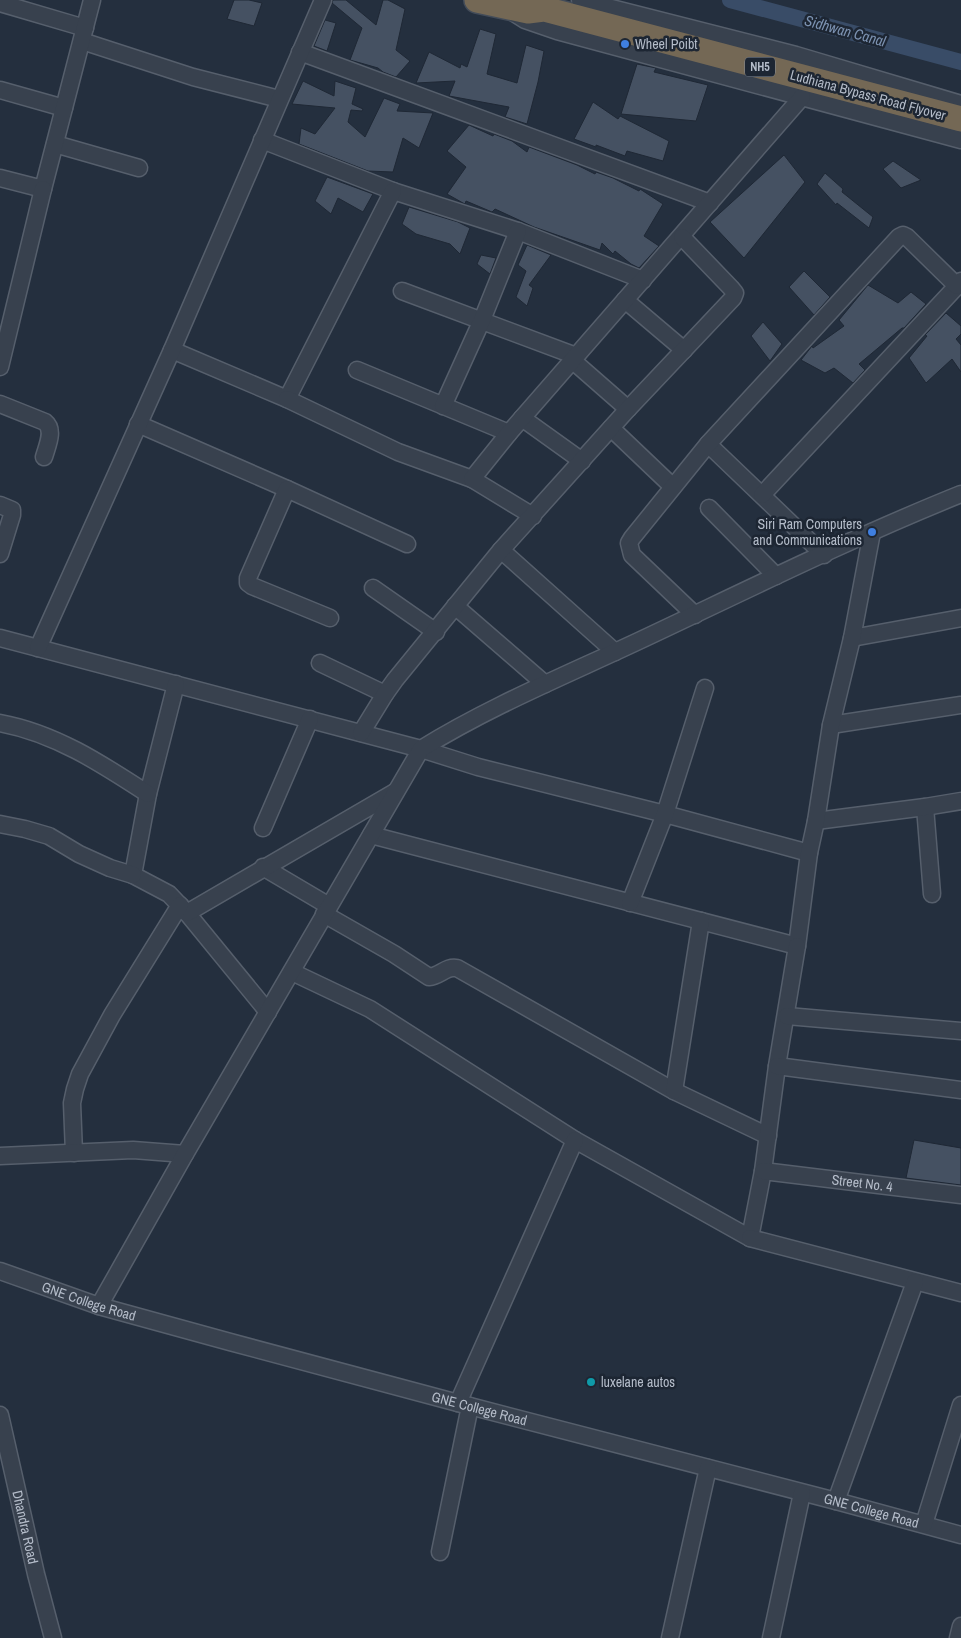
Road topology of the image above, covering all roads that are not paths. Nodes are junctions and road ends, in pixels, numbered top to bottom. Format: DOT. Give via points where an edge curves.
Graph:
graph roads {
  1 [pos="92,0"];
  2 [pos="323,0"];
  3 [pos="477,0"];
  4 [pos="580,0"];
  5 [pos="0,3"];
  6 [pos="505,7"];
  7 [pos="546,7"];
  8 [pos="83,35"];
  9 [pos="300,52"];
  10 [pos="0,90"];
  11 [pos="802,97"];
  12 [pos="279,99"];
  13 [pos="961,104"];
  14 [pos="64,108"];
  15 [pos="961,119"];
  16 [pos="262,140"];
  17 [pos="961,140"];
  18 [pos="55,144"];
  19 [pos="139,168"];
  20 [pos="0,178"];
  21 [pos="43,189"];
  22 [pos="393,191"];
  23 [pos="710,203"];
  24 [pos="518,231"];
  25 [pos="682,237"];
  26 [pos="643,280"];
  27 [pos="959,283"];
  28 [pos="402,291"];
  29 [pos="625,300"];
  30 [pos="482,320"];
  31 [pos="172,350"];
  32 [pos="684,350"];
  33 [pos="574,358"];
  34 [pos="0,367"];
  35 [pos="356,370"];
  36 [pos="287,400"];
  37 [pos="0,404"];
  38 [pos="443,406"];
  39 [pos="628,409"];
  40 [pos="522,418"];
  41 [pos="138,424"];
  42 [pos="612,428"];
  43 [pos="509,433"];
  44 [pos="708,444"];
  45 [pos="44,456"];
  46 [pos="582,461"];
  47 [pos="472,479"];
  48 [pos="673,487"];
  49 [pos="287,489"];
  50 [pos="961,494"];
  51 [pos="762,495"];
  52 [pos="0,505"];
  53 [pos="709,508"];
  54 [pos="533,516"];
  55 [pos="872,532"];
  56 [pos="407,544"];
  57 [pos="501,550"];
  58 [pos="0,554"];
  59 [pos="824,555"];
  60 [pos="776,576"];
  61 [pos="374,588"];
  62 [pos="455,606"];
  63 [pos="695,615"];
  64 [pos="330,618"];
  65 [pos="961,618"];
  66 [pos="436,632"];
  67 [pos="0,638"];
  68 [pos="852,638"];
  69 [pos="38,648"];
  70 [pos="615,652"];
  71 [pos="320,663"];
  72 [pos="176,684"];
  73 [pos="545,684"];
  74 [pos="706,688"];
  75 [pos="385,694"];
  76 [pos="961,705"];
  77 [pos="310,719"];
  78 [pos="0,723"];
  79 [pos="831,725"];
  80 [pos="361,733"];
  81 [pos="421,749"];
  82 [pos="395,792"];
  83 [pos="148,794"];
  84 [pos="961,801"];
  85 [pos="925,807"];
  86 [pos="665,814"];
  87 [pos="816,821"];
  88 [pos="0,824"];
  89 [pos="263,828"];
  90 [pos="371,835"];
  91 [pos="809,853"];
  92 [pos="263,867"];
  93 [pos="133,875"];
  94 [pos="932,894"];
  95 [pos="630,903"];
  96 [pos="184,909"];
  97 [pos="326,910"];
  98 [pos="701,921"];
  99 [pos="797,946"];
  100 [pos="292,972"];
  101 [pos="268,1012"];
  102 [pos="787,1016"];
  103 [pos="961,1031"];
  104 [pos="777,1066"];
  105 [pos="961,1090"];
  106 [pos="674,1091"];
  107 [pos="768,1136"];
  108 [pos="575,1140"];
  109 [pos="74,1153"];
  110 [pos="185,1154"];
  111 [pos="0,1156"];
  112 [pos="763,1171"];
  113 [pos="961,1195"];
  114 [pos="750,1238"];
  115 [pos="0,1271"];
  116 [pos="915,1282"];
  117 [pos="961,1293"];
  118 [pos="99,1306"];
  119 [pos="464,1405"];
  120 [pos="961,1405"];
  121 [pos="0,1415"];
  122 [pos="708,1468"];
  123 [pos="802,1493"];
  124 [pos="836,1501"];
  125 [pos="924,1524"];
  126 [pos="961,1535"];
  127 [pos="440,1552"];
  128 [pos="961,1626"];
  129 [pos="53,1638"];
  130 [pos="670,1638"];
  131 [pos="771,1638"];
  132 [pos="958,1638"];
  1 -- 8 [label="street"];
  2 -- 9 [label="street"];
  3 -- 6 [label="highway, NH5"];
  4 -- 13 [label="street" via="796,55"];
  5 -- 8 [label="street"];
  6 -- 7 [label="highway, Ludhiana Bypass Road Flyover / NH5" via="528,12"];
  6 -- 11 [label="street" via="525,20 557,32"];
  7 -- 15 [label="highway, Ludhiana Bypass Road Flyover / NH5"];
  8 -- 12 [label="street" via="193,76"];
  8 -- 14 [label="street"];
  9 -- 12 [label="street"];
  9 -- 23 [label="street"];
  10 -- 14 [label="street"];
  11 -- 17 [label="street"];
  11 -- 23 [label="street"];
  12 -- 16 [label="street"];
  14 -- 18 [label="street"];
  16 -- 22 [label="street"];
  16 -- 31 [label="street"];
  18 -- 19 [label="street"];
  18 -- 21 [label="street"];
  20 -- 21 [label="street"];
  21 -- 34 [label="street"];
  22 -- 24 [label="street"];
  22 -- 36 [label="street"];
  23 -- 25 [label="street"];
  24 -- 26 [label="street"];
  24 -- 30 [label="street"];
  25 -- 26 [label="street"];
  25 -- 32 [label="street" via="735,293"];
  26 -- 29 [label="street"];
  27 -- 44 [label="street" via="903,235"];
  27 -- 51 [label="street"];
  28 -- 30 [label="street"];
  29 -- 32 [label="street"];
  29 -- 33 [label="street"];
  30 -- 33 [label="street"];
  30 -- 38 [label="street"];
  31 -- 36 [label="street"];
  31 -- 41 [label="street"];
  32 -- 39 [label="street"];
  33 -- 39 [label="street"];
  33 -- 40 [label="street"];
  35 -- 38 [label="street"];
  36 -- 47 [label="street" via="398,452"];
  37 -- 45 [label="street" via="48,425 51,431"];
  38 -- 43 [label="street"];
  39 -- 42 [label="street"];
  40 -- 43 [label="street"];
  40 -- 46 [label="street"];
  41 -- 49 [label="street"];
  41 -- 69 [label="street"];
  42 -- 46 [label="street"];
  42 -- 48 [label="street"];
  43 -- 47 [label="street"];
  44 -- 48 [label="street"];
  44 -- 51 [label="street"];
  46 -- 54 [label="street"];
  47 -- 54 [label="street"];
  48 -- 63 [label="street" via="632,538 629,548 632,555"];
  49 -- 56 [label="street"];
  49 -- 64 [label="street" via="248,582"];
  50 -- 55 [label="street"];
  51 -- 59 [label="street"];
  52 -- 58 [label="street" via="12,510 12,515"];
  53 -- 60 [label="street"];
  54 -- 57 [label="street"];
  55 -- 59 [label="street"];
  55 -- 68 [label="street"];
  57 -- 62 [label="street"];
  57 -- 70 [label="street"];
  59 -- 60 [label="street"];
  60 -- 63 [label="street"];
  61 -- 66 [label="street"];
  62 -- 66 [label="street"];
  62 -- 73 [label="street"];
  63 -- 70 [label="street"];
  65 -- 68 [label="street"];
  66 -- 75 [label="street"];
  67 -- 69 [label="street"];
  68 -- 79 [label="street"];
  69 -- 72 [label="street"];
  70 -- 73 [label="street"];
  71 -- 75 [label="street"];
  72 -- 77 [label="street"];
  72 -- 83 [label="street"];
  73 -- 81 [label="street"];
  74 -- 86 [label="street"];
  75 -- 80 [label="street"];
  76 -- 79 [label="street"];
  77 -- 80 [label="street"];
  77 -- 89 [label="street"];
  78 -- 83 [label="street" via="54,740 90,757"];
  79 -- 87 [label="street"];
  80 -- 81 [label="street"];
  81 -- 82 [label="street"];
  81 -- 86 [label="street" via="478,767"];
  82 -- 90 [label="street"];
  82 -- 92 [label="street"];
  83 -- 93 [label="street"];
  84 -- 85 [label="street"];
  85 -- 87 [label="street"];
  85 -- 94 [label="street"];
  86 -- 91 [label="street"];
  86 -- 95 [label="street"];
  87 -- 91 [label="street"];
  88 -- 93 [label="street" via="49,836 79,854"];
  90 -- 95 [label="street"];
  90 -- 97 [label="street"];
  91 -- 99 [label="street"];
  92 -- 96 [label="street"];
  92 -- 97 [label="street"];
  93 -- 96 [label="street" via="169,894"];
  95 -- 98 [label="street"];
  96 -- 101 [label="street"];
  96 -- 109 [label="street" via="112,1015 80,1074 72,1103"];
  97 -- 100 [label="street"];
  97 -- 106 [label="street" via="429,977 448,968 457,968"];
  98 -- 99 [label="street"];
  98 -- 106 [label="street"];
  99 -- 102 [label="street"];
  100 -- 101 [label="street"];
  100 -- 108 [label="street" via="370,1009"];
  101 -- 110 [label="street"];
  102 -- 103 [label="street"];
  102 -- 104 [label="street"];
  104 -- 105 [label="street"];
  104 -- 107 [label="street"];
  106 -- 107 [label="street"];
  107 -- 112 [label="street"];
  108 -- 114 [label="street"];
  108 -- 119 [label="street"];
  109 -- 110 [label="street" via="133,1150"];
  109 -- 111 [label="street"];
  110 -- 118 [label="street"];
  112 -- 113 [label="street, Street No. 4"];
  112 -- 114 [label="street"];
  114 -- 116 [label="street"];
  115 -- 118 [label="street, GNE College Road"];
  116 -- 117 [label="street"];
  116 -- 124 [label="street"];
  118 -- 119 [label="street, GNE College Road"];
  119 -- 122 [label="street, GNE College Road"];
  119 -- 127 [label="street"];
  120 -- 125 [label="street"];
  121 -- 129 [label="street, Dhandra Road"];
  122 -- 123 [label="street, GNE College Road"];
  122 -- 130 [label="street"];
  123 -- 124 [label="street, GNE College Road"];
  123 -- 131 [label="street"];
  124 -- 125 [label="street, GNE College Road"];
  125 -- 126 [label="street, GNE College Road"];
  128 -- 132 [label="street"];
}
